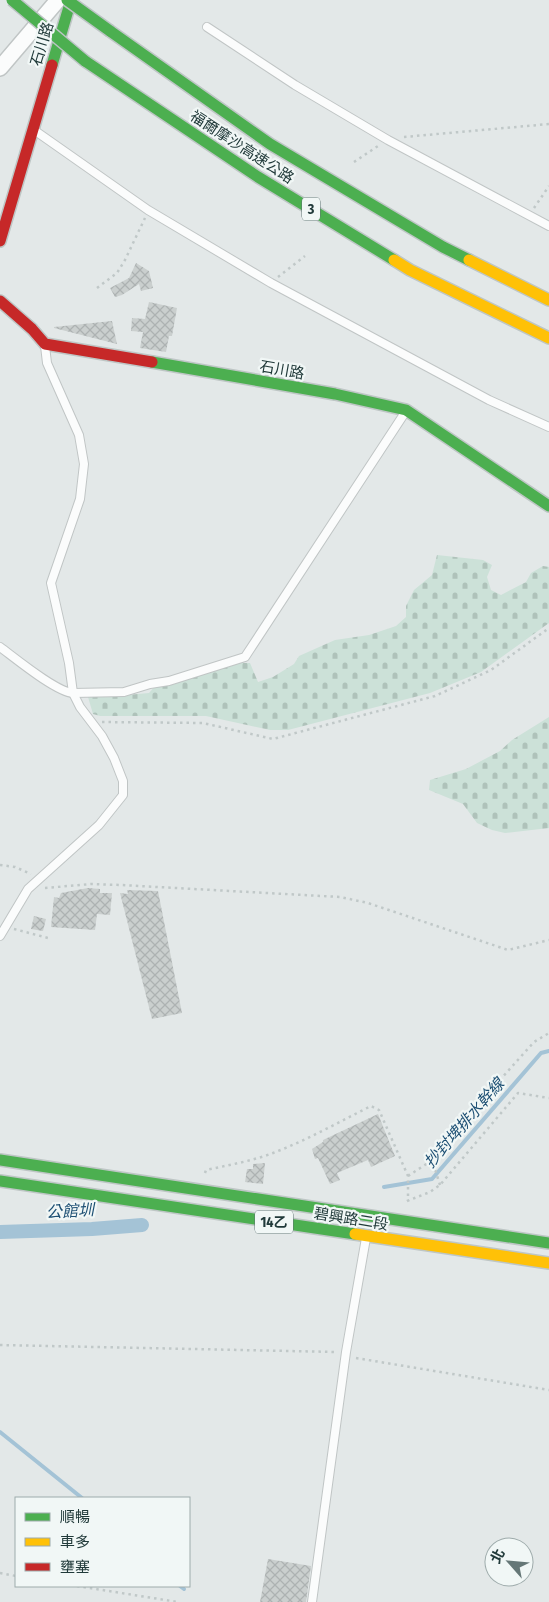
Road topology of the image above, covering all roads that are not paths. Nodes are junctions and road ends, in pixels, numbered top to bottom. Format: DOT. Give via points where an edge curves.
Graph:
graph roads {
  1 [pos="12,0"];
  2 [pos="58,0"];
  3 [pos="67,0"];
  4 [pos="71,0"];
  5 [pos="208,27"];
  6 [pos="0,68"];
  7 [pos="33,130"];
  8 [pos="549,226"];
  9 [pos="0,241"];
  10 [pos="549,300"];
  11 [pos="0,301"];
  12 [pos="549,338"];
  13 [pos="45,344"];
  14 [pos="406,410"];
  15 [pos="549,427"];
  16 [pos="549,506"];
  17 [pos="0,647"];
  18 [pos="73,693"];
  19 [pos="0,936"];
  20 [pos="0,1160"];
  21 [pos="0,1181"];
  22 [pos="369,1233"];
  23 [pos="549,1243"];
  24 [pos="549,1264"];
  25 [pos="312,1602"];
  1 -- 12 [label="main road, 福爾摩沙高速公路 / 3, bridge" via="85,61 258,177 410,270"];
  2 -- 6 [label="street"];
  3 -- 10 [label="main road, 福爾摩沙高速公路 / 3, bridge" via="279,149 443,247"];
  4 -- 7 [label="main road, 石川路"];
  5 -- 8 [label="lane" via="295,86"];
  7 -- 9 [label="main road, 石川路"];
  7 -- 15 [label="lane" via="148,210 271,283 489,400"];
  11 -- 13 [label="main road"];
  13 -- 14 [label="main road, 石川路" via="336,394"];
  13 -- 18 [label="lane" via="47,363 79,435 84,464 80,499 51,583"];
  14 -- 16 [label="main road, 石川路"];
  14 -- 18 [label="lane" via="245,657 124,692"];
  17 -- 18 [label="lane" via="56,686"];
  18 -- 19 [label="lane" via="114,758 123,781 123,795 99,825 28,889"];
  20 -- 23 [label="main road, 碧興路二段 / 14乙" via="383,1221"];
  21 -- 22 [label="main road, 碧興路二段 / 14乙"];
  22 -- 24 [label="main road, 碧興路二段 / 14乙"];
  22 -- 25 [label="lane" via="346,1352"];
}
